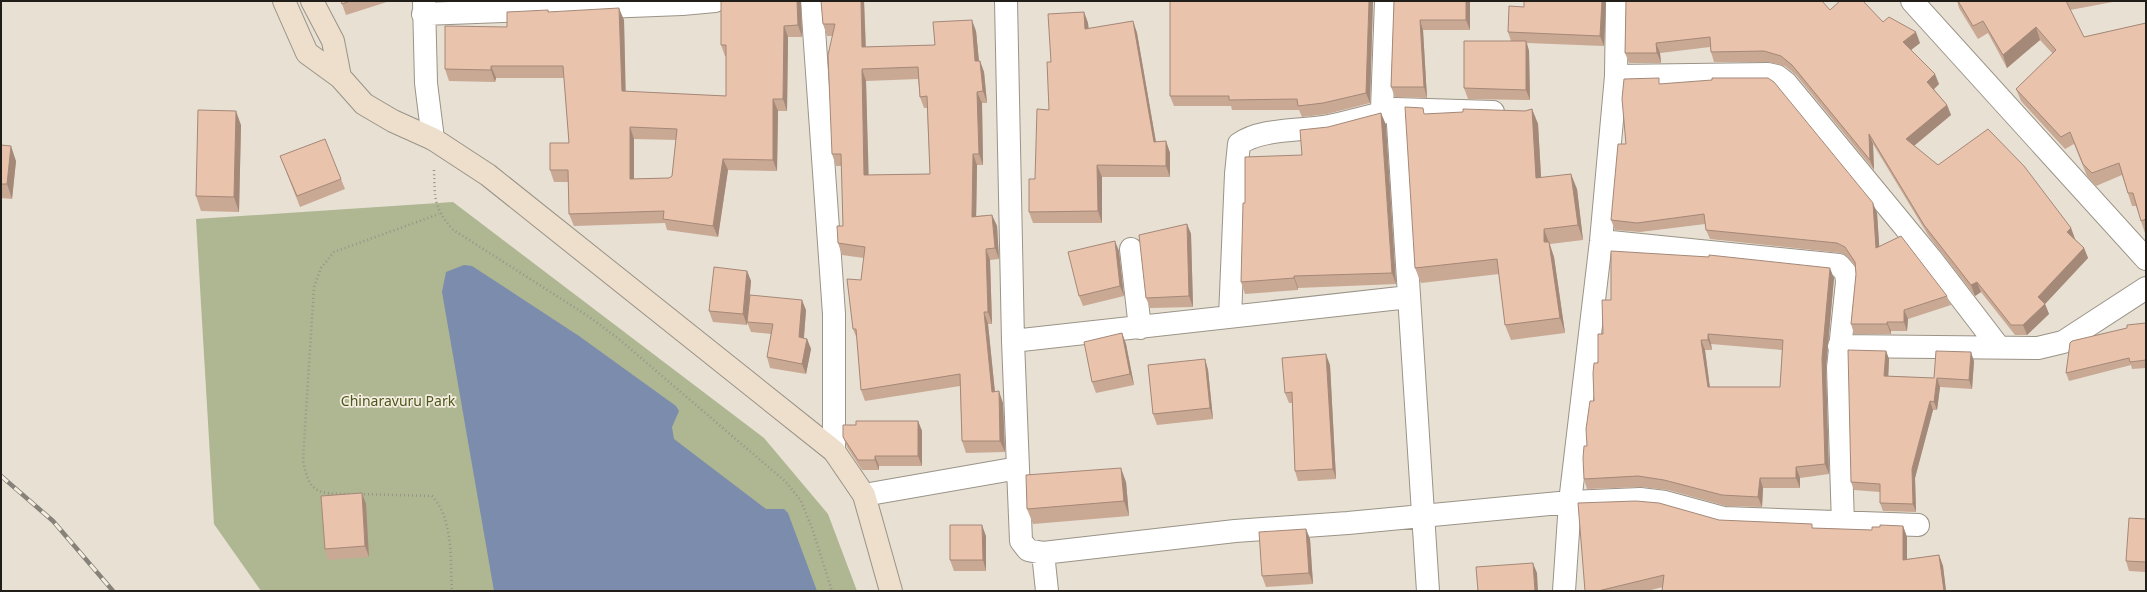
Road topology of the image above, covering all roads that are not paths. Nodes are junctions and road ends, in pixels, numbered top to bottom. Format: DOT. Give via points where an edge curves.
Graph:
graph roads {
  1 [pos="284,1"];
  2 [pos="312,1"];
  3 [pos="714,1"];
  4 [pos="812,1"];
  5 [pos="1006,1"];
  6 [pos="1386,1"];
  7 [pos="1617,1"];
  8 [pos="1912,1"];
  9 [pos="424,7"];
  10 [pos="1616,76"];
  11 [pos="340,77"];
  12 [pos="1390,109"];
  13 [pos="1330,110"];
  14 [pos="1515,113"];
  15 [pos="433,139"];
  16 [pos="1601,241"];
  17 [pos="1131,249"];
  18 [pos="2146,259"];
  19 [pos="2146,288"];
  20 [pos="1409,297"];
  21 [pos="1230,317"];
  22 [pos="1140,328"];
  23 [pos="1013,341"];
  24 [pos="1839,346"];
  25 [pos="1998,346"];
  26 [pos="834,451"];
  27 [pos="1018,468"];
  28 [pos="864,495"];
  29 [pos="1570,502"];
  30 [pos="1424,515"];
  31 [pos="1844,524"];
  32 [pos="1918,525"];
  33 [pos="1043,553"];
  34 [pos="891,591"];
  35 [pos="1047,591"];
  36 [pos="1428,591"];
  37 [pos="1564,591"];
  1 -- 11 [label="main road" via="307,53"];
  2 -- 11 [label="main road" via="333,41"];
  3 -- 9 [label="street" via="682,4"];
  4 -- 26 [label="street" via="834,314"];
  5 -- 23 [label="street"];
  6 -- 12 [label="street"];
  7 -- 10 [label="street"];
  8 -- 18 [label="street"];
  9 -- 15 [label="street" via="426,83"];
  10 -- 16 [label="street"];
  10 -- 25 [label="street" via="1777,76 1786,83 1932,260"];
  11 -- 15 [label="main road" via="364,104 393,121"];
  12 -- 13 [label="street"];
  12 -- 14 [label="street"];
  12 -- 20 [label="street"];
  12 -- 21 [label="street" via="1328,126 1246,139 1239,144"];
  15 -- 26 [label="main road" via="488,175"];
  16 -- 24 [label="street" via="1839,265 1846,273 1847,282"];
  16 -- 29 [label="street"];
  17 -- 22 [label="street"];
  19 -- 25 [label="street" via="2063,342 2038,348"];
  20 -- 21 [label="street"];
  20 -- 30 [label="street"];
  21 -- 22 [label="street"];
  22 -- 23 [label="street"];
  23 -- 27 [label="street"];
  24 -- 25 [label="street"];
  24 -- 31 [label="street" via="1838,384"];
  26 -- 28 [label="main road"];
  27 -- 28 [label="street"];
  27 -- 33 [label="street" via="1021,541 1028,550"];
  28 -- 34 [label="main road"];
  29 -- 30 [label="street"];
  29 -- 31 [label="street" via="1640,499 1665,502 1724,518"];
  29 -- 37 [label="street"];
  30 -- 33 [label="street" via="1235,531"];
  30 -- 36 [label="street"];
  31 -- 32 [label="street"];
  33 -- 35 [label="street"];
}
